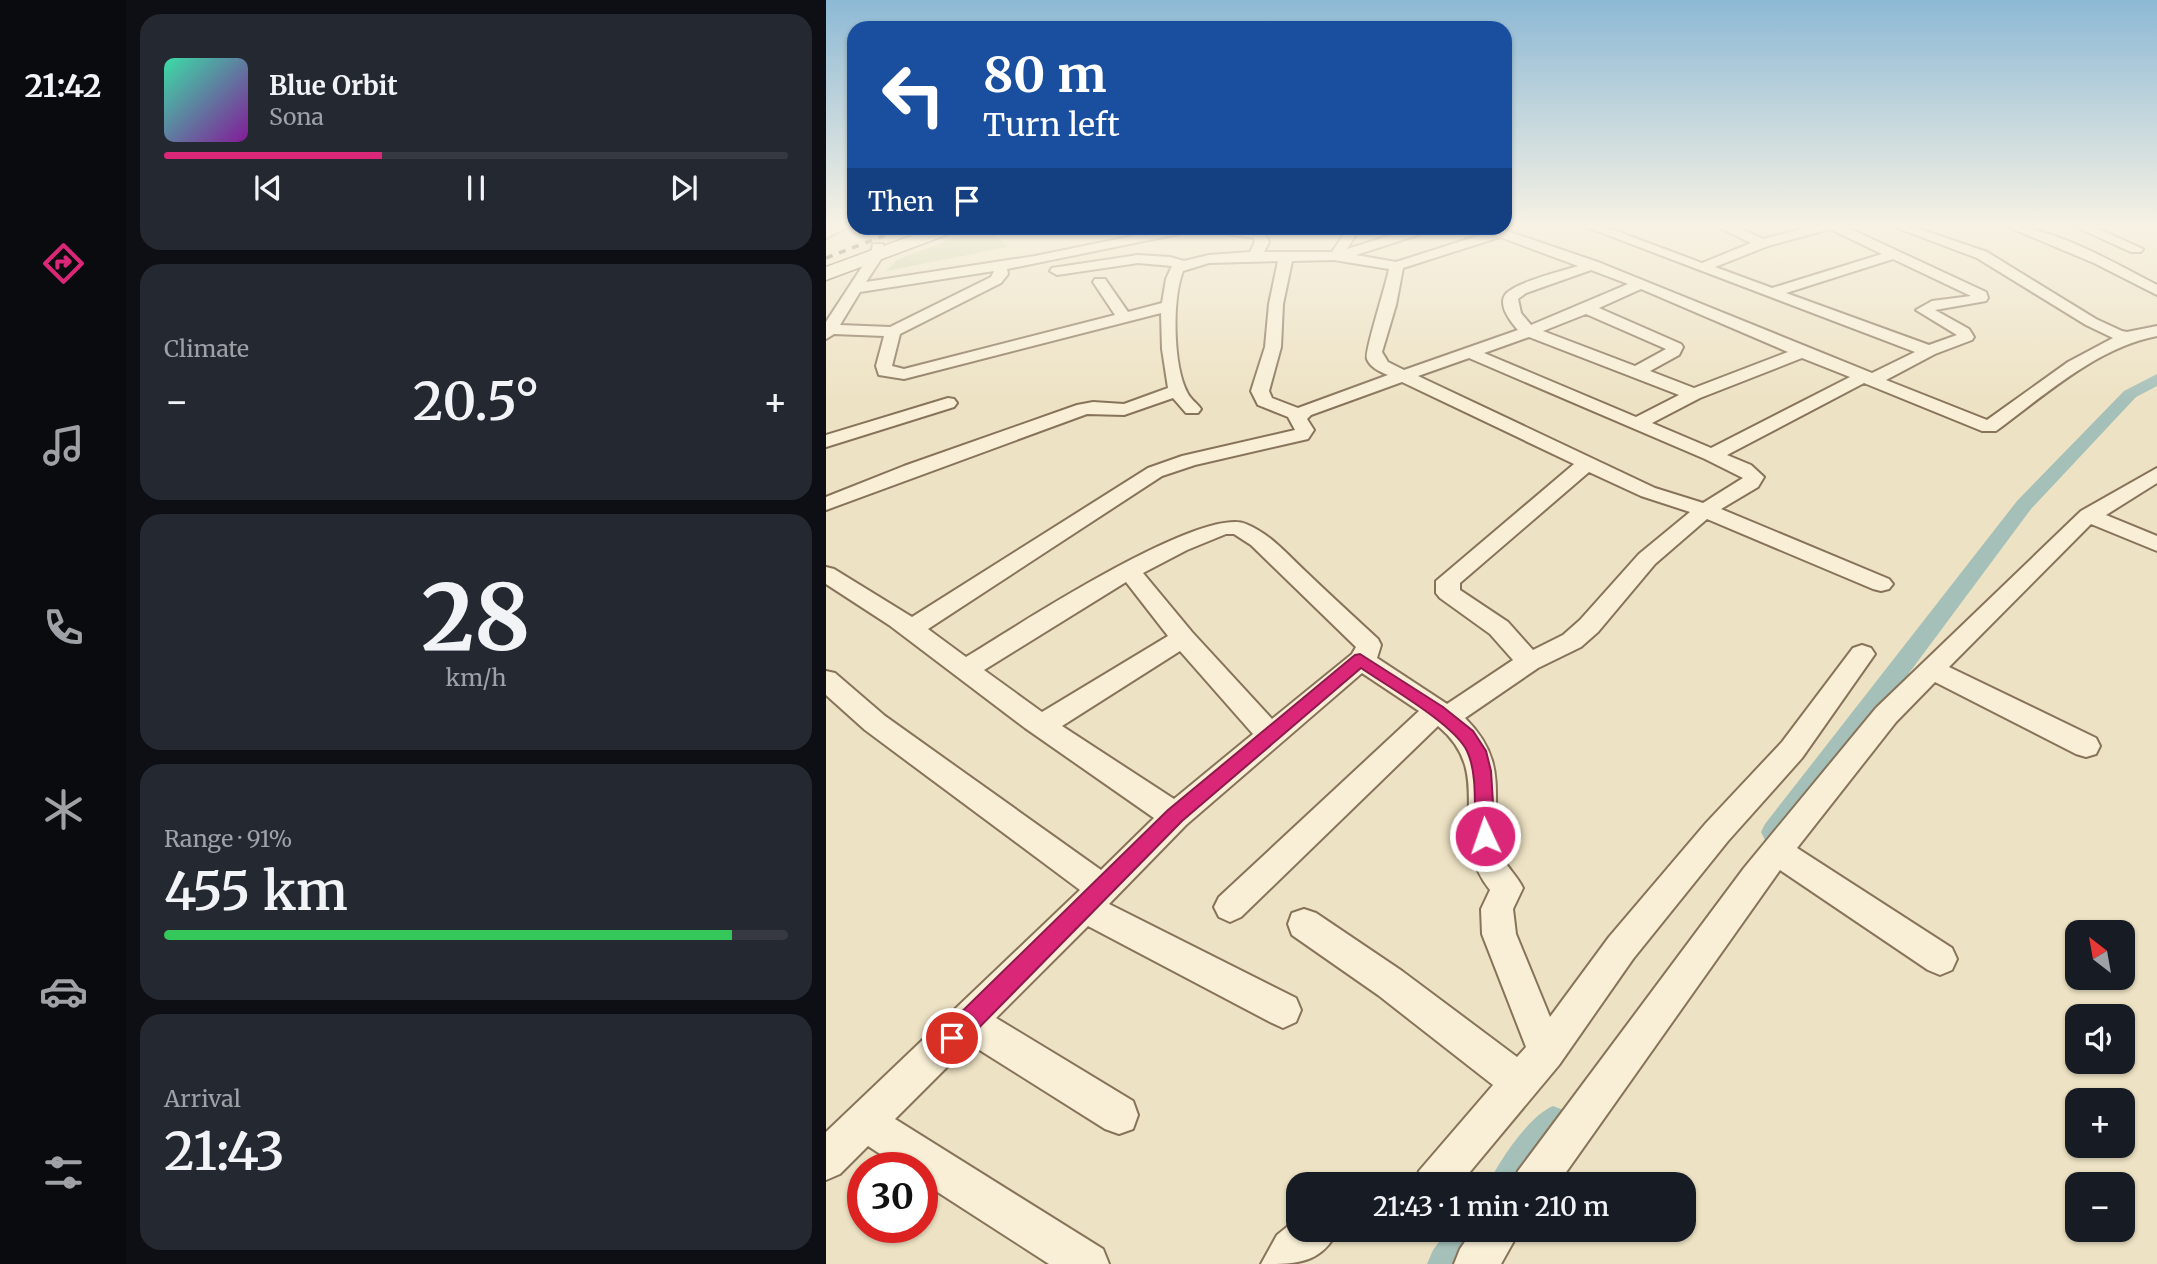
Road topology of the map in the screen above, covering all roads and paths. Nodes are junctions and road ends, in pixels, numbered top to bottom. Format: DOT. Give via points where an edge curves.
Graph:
graph roads {
  1 [pos="859,285"];
  2 [pos="881,285"];
  3 [pos="986,285"];
  4 [pos="1102,285"];
  5 [pos="1172,285"];
  6 [pos="1280,285"];
  7 [pos="1393,285"];
  8 [pos="1535,285"];
  9 [pos="1639,285"];
  10 [pos="1643,285"];
  11 [pos="1750,285"];
  12 [pos="1796,285"];
  13 [pos="1960,285"];
  14 [pos="2031,285"];
  15 [pos="857,288"];
  16 [pos="1771,293"];
  17 [pos="1170,306"];
  18 [pos="1588,309"];
  19 [pos="1124,318"];
  20 [pos="2157,331"];
  21 [pos="827,332"];
  22 [pos="893,332"];
  23 [pos="1531,332"];
  24 [pos="2127,337"];
  25 [pos="1929,351"];
  26 [pos="1802,352"];
  27 [pos="1470,353"];
  28 [pos="1636,372"];
  29 [pos="1399,375"];
  30 [pos="1870,378"];
  31 [pos="1177,391"];
  32 [pos="1695,394"];
  33 [pos="948,403"];
  34 [pos="1192,409"];
  35 [pos="1299,415"];
  36 [pos="1638,423"];
  37 [pos="826,441"];
  38 [pos="1713,455"];
  39 [pos="1589,462"];
  40 [pos="2157,474"];
  41 [pos="826,504"];
  42 [pos="1705,510"];
  43 [pos="2088,515"];
  44 [pos="2157,544"];
  45 [pos="1129,571"];
  46 [pos="826,574"];
  47 [pos="1881,584"];
  48 [pos="911,629"];
  49 [pos="1183,638"];
  50 [pos="1862,654"];
  51 [pos="1360,660"];
  52 [pos="1529,662"];
  53 [pos="965,669"];
  54 [pos="1931,669"];
  55 [pos="826,680"];
  56 [pos="1441,715"];
  57 [pos="1042,725"];
  58 [pos="1270,735"];
  59 [pos="2086,746"];
  60 [pos="1175,816"];
  61 [pos="1776,851"];
  62 [pos="1094,899"];
  63 [pos="1230,906"];
  64 [pos="1304,924"];
  65 [pos="1940,959"];
  66 [pos="1283,1010"];
  67 [pos="968,1022"];
  68 [pos="1546,1052"];
  69 [pos="1520,1082"];
  70 [pos="1119,1115"];
  71 [pos="865,1122"];
  72 [pos="826,1160"];
  73 [pos="1444,1172"];
  74 [pos="1541,1172"];
  75 [pos="1302,1242"];
  76 [pos="1491,1242"];
  77 [pos="1088,1264"];
  78 [pos="1282,1264"];
  79 [pos="1475,1264"];
  1 -- 15 [label="street"];
  2 -- 15 [label="street"];
  3 -- 22 [label="street"];
  4 -- 19 [label="street"];
  5 -- 17 [label="street"];
  6 -- 35 [label="street" via="1273,347 1260,391 1264,401"];
  7 -- 29 [label="street" via="1374,352 1382,366"];
  8 -- 23 [label="street" via="1511,297 1513,313"];
  9 -- 18 [label="street"];
  10 -- 26 [label="street"];
  11 -- 16 [label="street"];
  12 -- 16 [label="street"];
  13 -- 25 [label="street" via="1980,298 1924,310 1966,334"];
  14 -- 24 [label="street" via="2091,322"];
  15 -- 21 [label="street"];
  16 -- 25 [label="street"];
  17 -- 19 [label="street"];
  17 -- 31 [label="street"];
  18 -- 23 [label="street"];
  18 -- 28 [label="street" via="1675,347"];
  19 -- 22 [label="street" via="904,374 886,371 884,366"];
  20 -- 24 [label="street"];
  21 -- 22 [label="street"];
  23 -- 27 [label="street"];
  23 -- 28 [label="street"];
  24 -- 30 [label="street" via="2074,366 1989,427"];
  25 -- 30 [label="street"];
  26 -- 30 [label="street"];
  26 -- 32 [label="street"];
  27 -- 29 [label="street"];
  27 -- 36 [label="street"];
  28 -- 32 [label="street"];
  29 -- 35 [label="street"];
  29 -- 39 [label="street"];
  30 -- 38 [label="street"];
  31 -- 34 [label="street"];
  31 -- 41 [label="street" via="1124,409 1083,409"];
  32 -- 36 [label="street"];
  33 -- 37 [label="street"];
  35 -- 48 [label="street" via="1298,422 1305,430 1301,435 1155,472"];
  36 -- 38 [label="street"];
  38 -- 42 [label="street" via="1754,477"];
  39 -- 42 [label="street" via="1648,492"];
  39 -- 52 [label="street" via="1448,581 1448,593 1499,628"];
  40 -- 43 [label="street"];
  42 -- 47 [label="street"];
  42 -- 52 [label="street" via="1647,559 1572,641"];
  43 -- 44 [label="street"];
  43 -- 54 [label="street"];
  45 -- 49 [label="street"];
  45 -- 51 [label="street" via="1208,533 1238,528 1259,540 1364,638 1369,645"];
  45 -- 53 [label="street"];
  46 -- 48 [label="street"];
  48 -- 53 [label="street"];
  49 -- 57 [label="street"];
  49 -- 58 [label="street"];
  50 -- 68 [label="street" via="1792,750 1621,948"];
  51 -- 56 [label="street"];
  51 -- 58 [label="street"];
  52 -- 56 [label="street"];
  53 -- 57 [label="street"];
  54 -- 59 [label="street"];
  54 -- 61 [label="street" via="1886,715"];
  55 -- 62 [label="street"];
  56 -- 63 [label="street"];
  56 -- 68 [label="street" via="1466,735 1477,751 1488,861 1507,888 1497,909 1499,934"];
  57 -- 60 [label="street"];
  58 -- 60 [label="street"];
  60 -- 62 [label="street"];
  61 -- 65 [label="street"];
  61 -- 74 [label="street"];
  62 -- 66 [label="street"];
  62 -- 67 [label="street"];
  64 -- 69 [label="street"];
  67 -- 70 [label="street"];
  67 -- 71 [label="street"];
  68 -- 69 [label="street"];
  69 -- 73 [label="street"];
  71 -- 72 [label="street"];
  71 -- 77 [label="street"];
  75 -- 78 [label="street"];
  76 -- 79 [label="street"];
}
